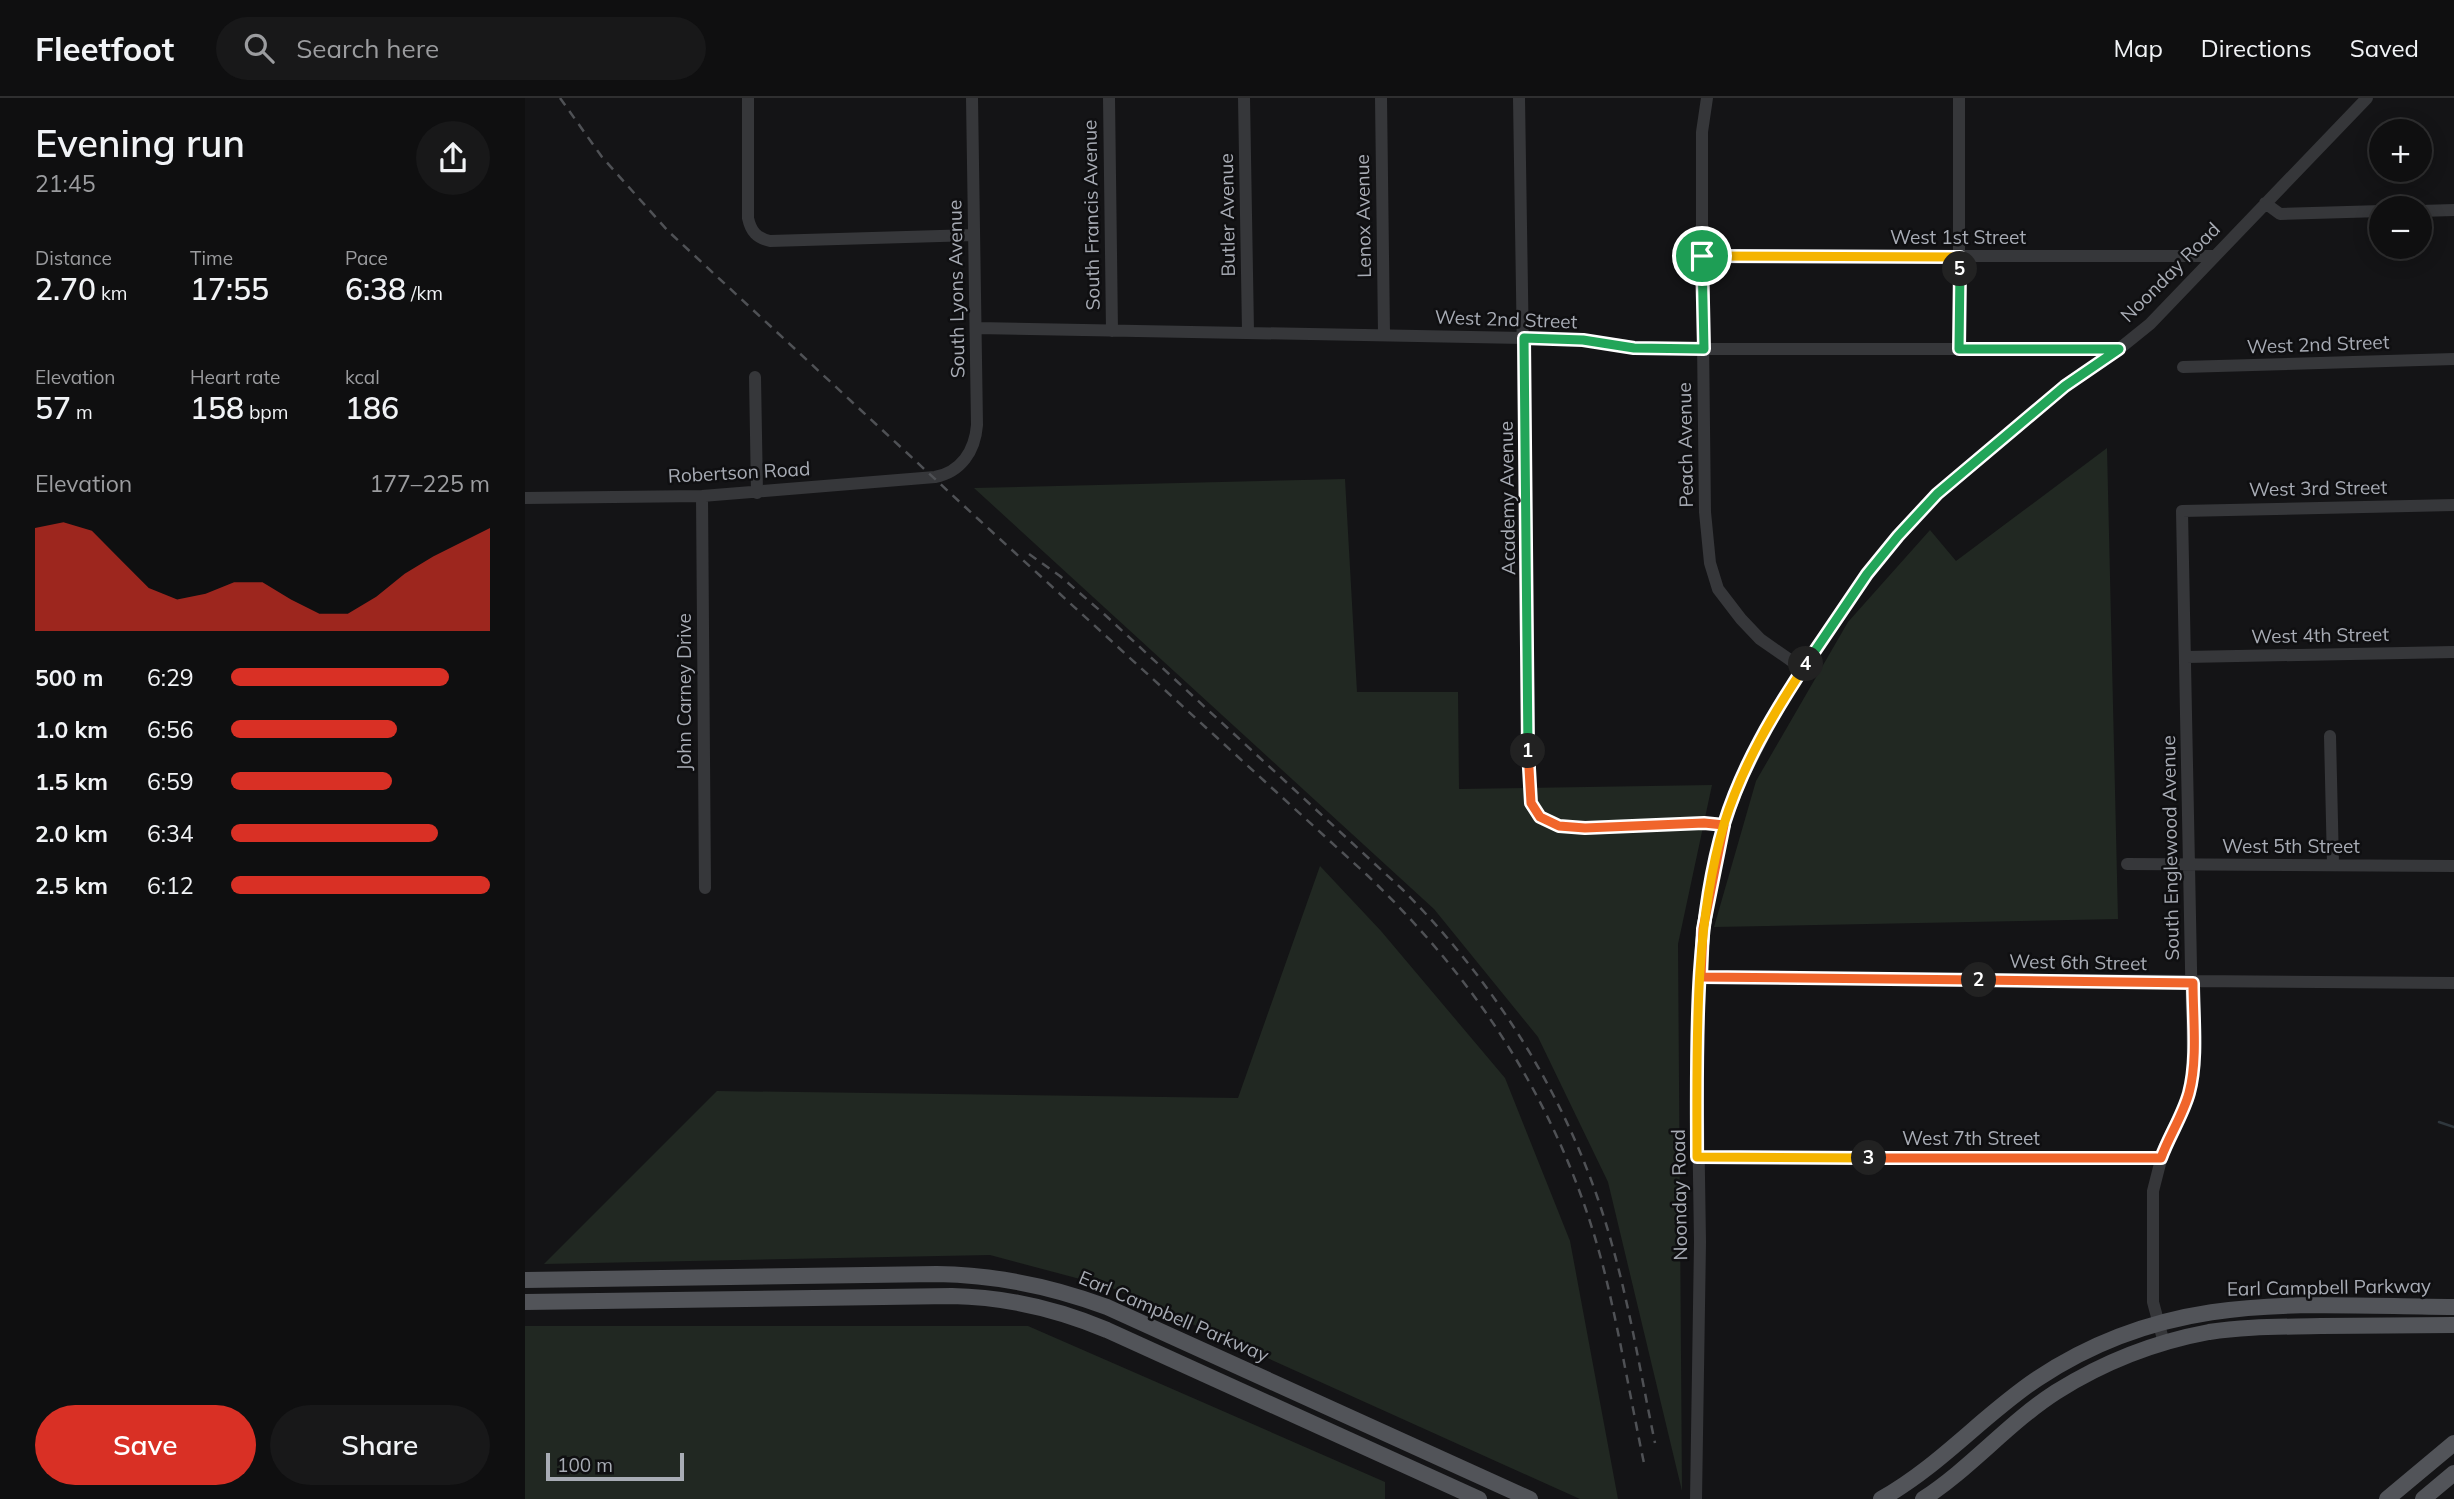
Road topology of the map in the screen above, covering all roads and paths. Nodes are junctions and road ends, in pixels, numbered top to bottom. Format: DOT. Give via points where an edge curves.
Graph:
graph roads {
  1 [pos="748,98"];
  2 [pos="972,98"];
  3 [pos="1109,98"];
  4 [pos="1244,98"];
  5 [pos="1381,98"];
  6 [pos="1519,98"];
  7 [pos="1707,98"];
  8 [pos="1959,98"];
  9 [pos="2367,98"];
  10 [pos="2265,203"];
  11 [pos="2454,210"];
  12 [pos="2369,211"];
  13 [pos="2432,211"];
  14 [pos="974,235"];
  15 [pos="1702,256"];
  16 [pos="2214,256"];
  17 [pos="1960,257"];
  18 [pos="975,328"];
  19 [pos="1112,331"];
  20 [pos="1248,331"];
  21 [pos="1384,334"];
  22 [pos="1524,338"];
  23 [pos="1704,349"];
  24 [pos="1959,349"];
  25 [pos="2119,349"];
  26 [pos="2454,359"];
  27 [pos="2183,367"];
  28 [pos="755,377"];
  29 [pos="953,471"];
  30 [pos="757,493"];
  31 [pos="702,496"];
  32 [pos="525,498"];
  33 [pos="2454,505"];
  34 [pos="2182,511"];
  35 [pos="2454,652"];
  36 [pos="2186,657"];
  37 [pos="1803,669"];
  38 [pos="2330,736"];
  39 [pos="1724,825"];
  40 [pos="2127,864"];
  41 [pos="2333,864"];
  42 [pos="2188,866"];
  43 [pos="2454,866"];
  44 [pos="705,888"];
  45 [pos="1701,977"];
  46 [pos="2193,983"];
  47 [pos="2454,983"];
  48 [pos="1697,1157"];
  49 [pos="2161,1158"];
  50 [pos="970,1275"];
  51 [pos="525,1280"];
  52 [pos="968,1296"];
  53 [pos="525,1302"];
  54 [pos="2266,1306"];
  55 [pos="2331,1306"];
  56 [pos="2354,1306"];
  57 [pos="2395,1307"];
  58 [pos="2454,1307"];
  59 [pos="2158,1322"];
  60 [pos="2454,1325"];
  61 [pos="2330,1326"];
  62 [pos="2356,1326"];
  63 [pos="2394,1326"];
  64 [pos="2266,1327"];
  65 [pos="2164,1343"];
  66 [pos="2454,1443"];
  67 [pos="1946,1455"];
  68 [pos="1961,1471"];
  69 [pos="2454,1473"];
  70 [pos="1479,1499"];
  71 [pos="1530,1499"];
  72 [pos="1696,1499"];
  73 [pos="1881,1499"];
  74 [pos="1923,1499"];
  75 [pos="2387,1499"];
  76 [pos="2423,1499"];
  1 -- 14 [label="street" via="750,226 755,234 771,241"];
  2 -- 14 [label="street, South Lyons Avenue"];
  3 -- 19 [label="street, South Francis Avenue"];
  4 -- 20 [label="street, Butler Avenue"];
  5 -- 21 [label="street, Lenox Avenue"];
  6 -- 22 [label="street, Academy Avenue"];
  7 -- 15 [label="street, Peach Avenue" via="1702,132"];
  8 -- 17 [label="street"];
  9 -- 10 [label="street, Noonday Road"];
  10 -- 12 [label="street" via="2280,214"];
  10 -- 16 [label="street, Noonday Road"];
  11 -- 13 [label="street"];
  14 -- 18 [label="street, South Lyons Avenue"];
  15 -- 17 [label="street, West 1st Street"];
  15 -- 23 [label="street, Peach Avenue"];
  16 -- 17 [label="street, West 1st Street"];
  16 -- 25 [label="street, Noonday Road"];
  17 -- 24 [label="street"];
  18 -- 19 [label="street, West 2nd Street"];
  18 -- 29 [label="street, South Lyons Avenue" via="976,435 968,456"];
  19 -- 20 [label="street, West 2nd Street"];
  20 -- 21 [label="street, West 2nd Street"];
  21 -- 22 [label="street, West 2nd Street"];
  22 -- 23 [label="street, West 2nd Street"];
  22 -- 39 [label="street, Academy Avenue" via="1529,793 1535,812 1550,823 1567,827"];
  23 -- 24 [label="street, West 2nd Street"];
  23 -- 37 [label="street, Peach Avenue" via="1706,536 1718,589 1760,639"];
  24 -- 25 [label="street, West 2nd Street"];
  25 -- 37 [label="street, Noonday Road" via="2065,386 1937,494 1867,574"];
  26 -- 27 [label="street, West 2nd Street"];
  28 -- 30 [label="street"];
  29 -- 30 [label="street, Robertson Road" via="935,477"];
  30 -- 31 [label="street, Robertson Road"];
  31 -- 32 [label="street, Robertson Road"];
  31 -- 44 [label="street, John Carney Drive"];
  33 -- 34 [label="street, West 3rd Street"];
  34 -- 36 [label="street, South Englewood Avenue"];
  35 -- 36 [label="street, West 4th Street"];
  36 -- 42 [label="street, South Englewood Avenue"];
  37 -- 39 [label="street, Noonday Road" via="1758,742"];
  38 -- 41 [label="street"];
  39 -- 45 [label="street, Noonday Road" via="1703,929"];
  40 -- 42 [label="street, West 5th Street"];
  41 -- 42 [label="street, West 5th Street"];
  41 -- 43 [label="street, West 5th Street"];
  42 -- 46 [label="street, South Englewood Avenue"];
  45 -- 46 [label="street, West 6th Street"];
  45 -- 48 [label="street, Noonday Road"];
  46 -- 47 [label="street, West 6th Street"];
  46 -- 49 [label="street, South Englewood Avenue" via="2191,1088"];
  48 -- 49 [label="street, West 7th Street"];
  48 -- 72 [label="street, Noonday Road"];
  49 -- 59 [label="street, South Englewood Avenue" via="2153,1198 2153,1294"];
  50 -- 51 [label="main road, Earl Campbell Parkway"];
  50 -- 52 [label="main road"];
  50 -- 71 [label="main road, Earl Campbell Parkway" via="1036,1284 1107,1307"];
  52 -- 53 [label="main road, Earl Campbell Parkway"];
  52 -- 70 [label="main road, Earl Campbell Parkway" via="1036,1306 1094,1324"];
  54 -- 55 [label="main road, Earl Campbell Parkway"];
  54 -- 59 [label="main road, Earl Campbell Parkway" via="2214,1310"];
  54 -- 64 [label="main road"];
  55 -- 56 [label="main road, Earl Campbell Parkway"];
  55 -- 61 [label="main road"];
  56 -- 57 [label="main road, Earl Campbell Parkway"];
  56 -- 62 [label="main road"];
  57 -- 58 [label="main road, Earl Campbell Parkway"];
  57 -- 63 [label="main road"];
  59 -- 65 [label="street, South Englewood Avenue"];
  59 -- 67 [label="main road, Earl Campbell Parkway" via="2098,1345 2038,1379"];
  60 -- 63 [label="main road, Earl Campbell Parkway"];
  61 -- 62 [label="main road, Earl Campbell Parkway"];
  61 -- 64 [label="main road, Earl Campbell Parkway"];
  62 -- 63 [label="main road, Earl Campbell Parkway"];
  64 -- 65 [label="main road, Earl Campbell Parkway" via="2210,1332"];
  65 -- 68 [label="main road, Earl Campbell Parkway" via="2118,1359 2062,1389 2021,1417"];
  66 -- 75 [label="main road"];
  67 -- 68 [label="main road"];
  67 -- 73 [label="main road, Earl Campbell Parkway"];
  68 -- 74 [label="main road, Earl Campbell Parkway"];
  69 -- 76 [label="main road"];
}
